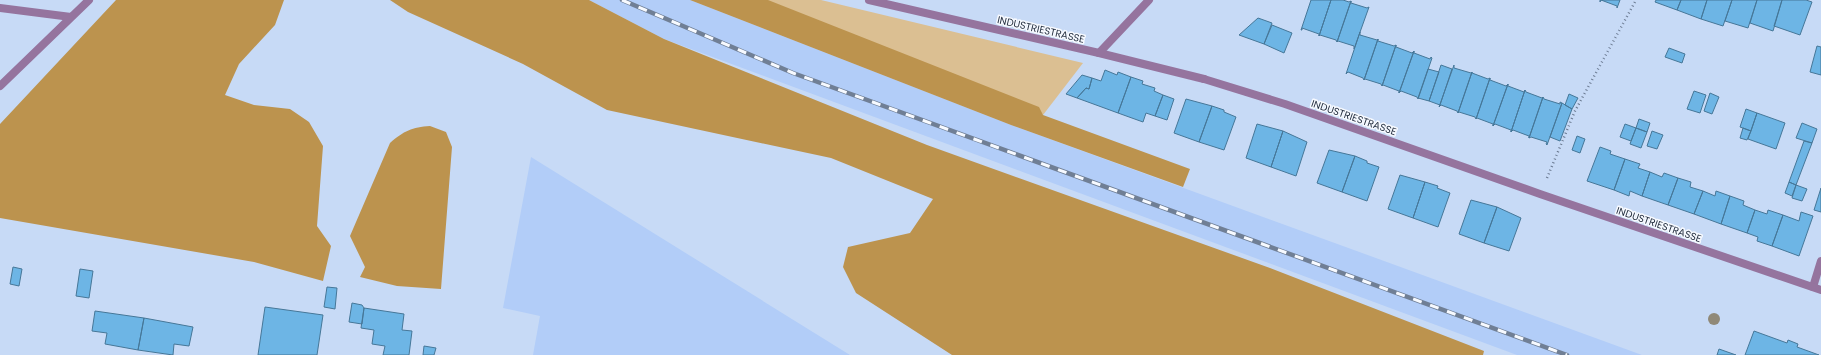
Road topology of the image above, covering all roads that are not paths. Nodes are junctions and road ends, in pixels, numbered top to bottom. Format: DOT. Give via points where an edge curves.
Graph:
graph roads {
  1 [pos="90,0"];
  2 [pos="869,0"];
  3 [pos="1149,0"];
  4 [pos="0,8"];
  5 [pos="71,17"];
  6 [pos="1099,53"];
  7 [pos="0,86"];
  8 [pos="1821,261"];
  9 [pos="1813,287"];
  10 [pos="1821,290"];
  1 -- 5 [label="street"];
  2 -- 6 [label="street, INDUSTRIESTRASSE"];
  3 -- 6 [label="street"];
  4 -- 5 [label="street"];
  5 -- 7 [label="street"];
  6 -- 9 [label="street, INDUSTRIESTRASSE" via="1204,79 1285,104"];
  8 -- 9 [label="street"];
  9 -- 10 [label="street, INDUSTRIESTRASSE"];
}
